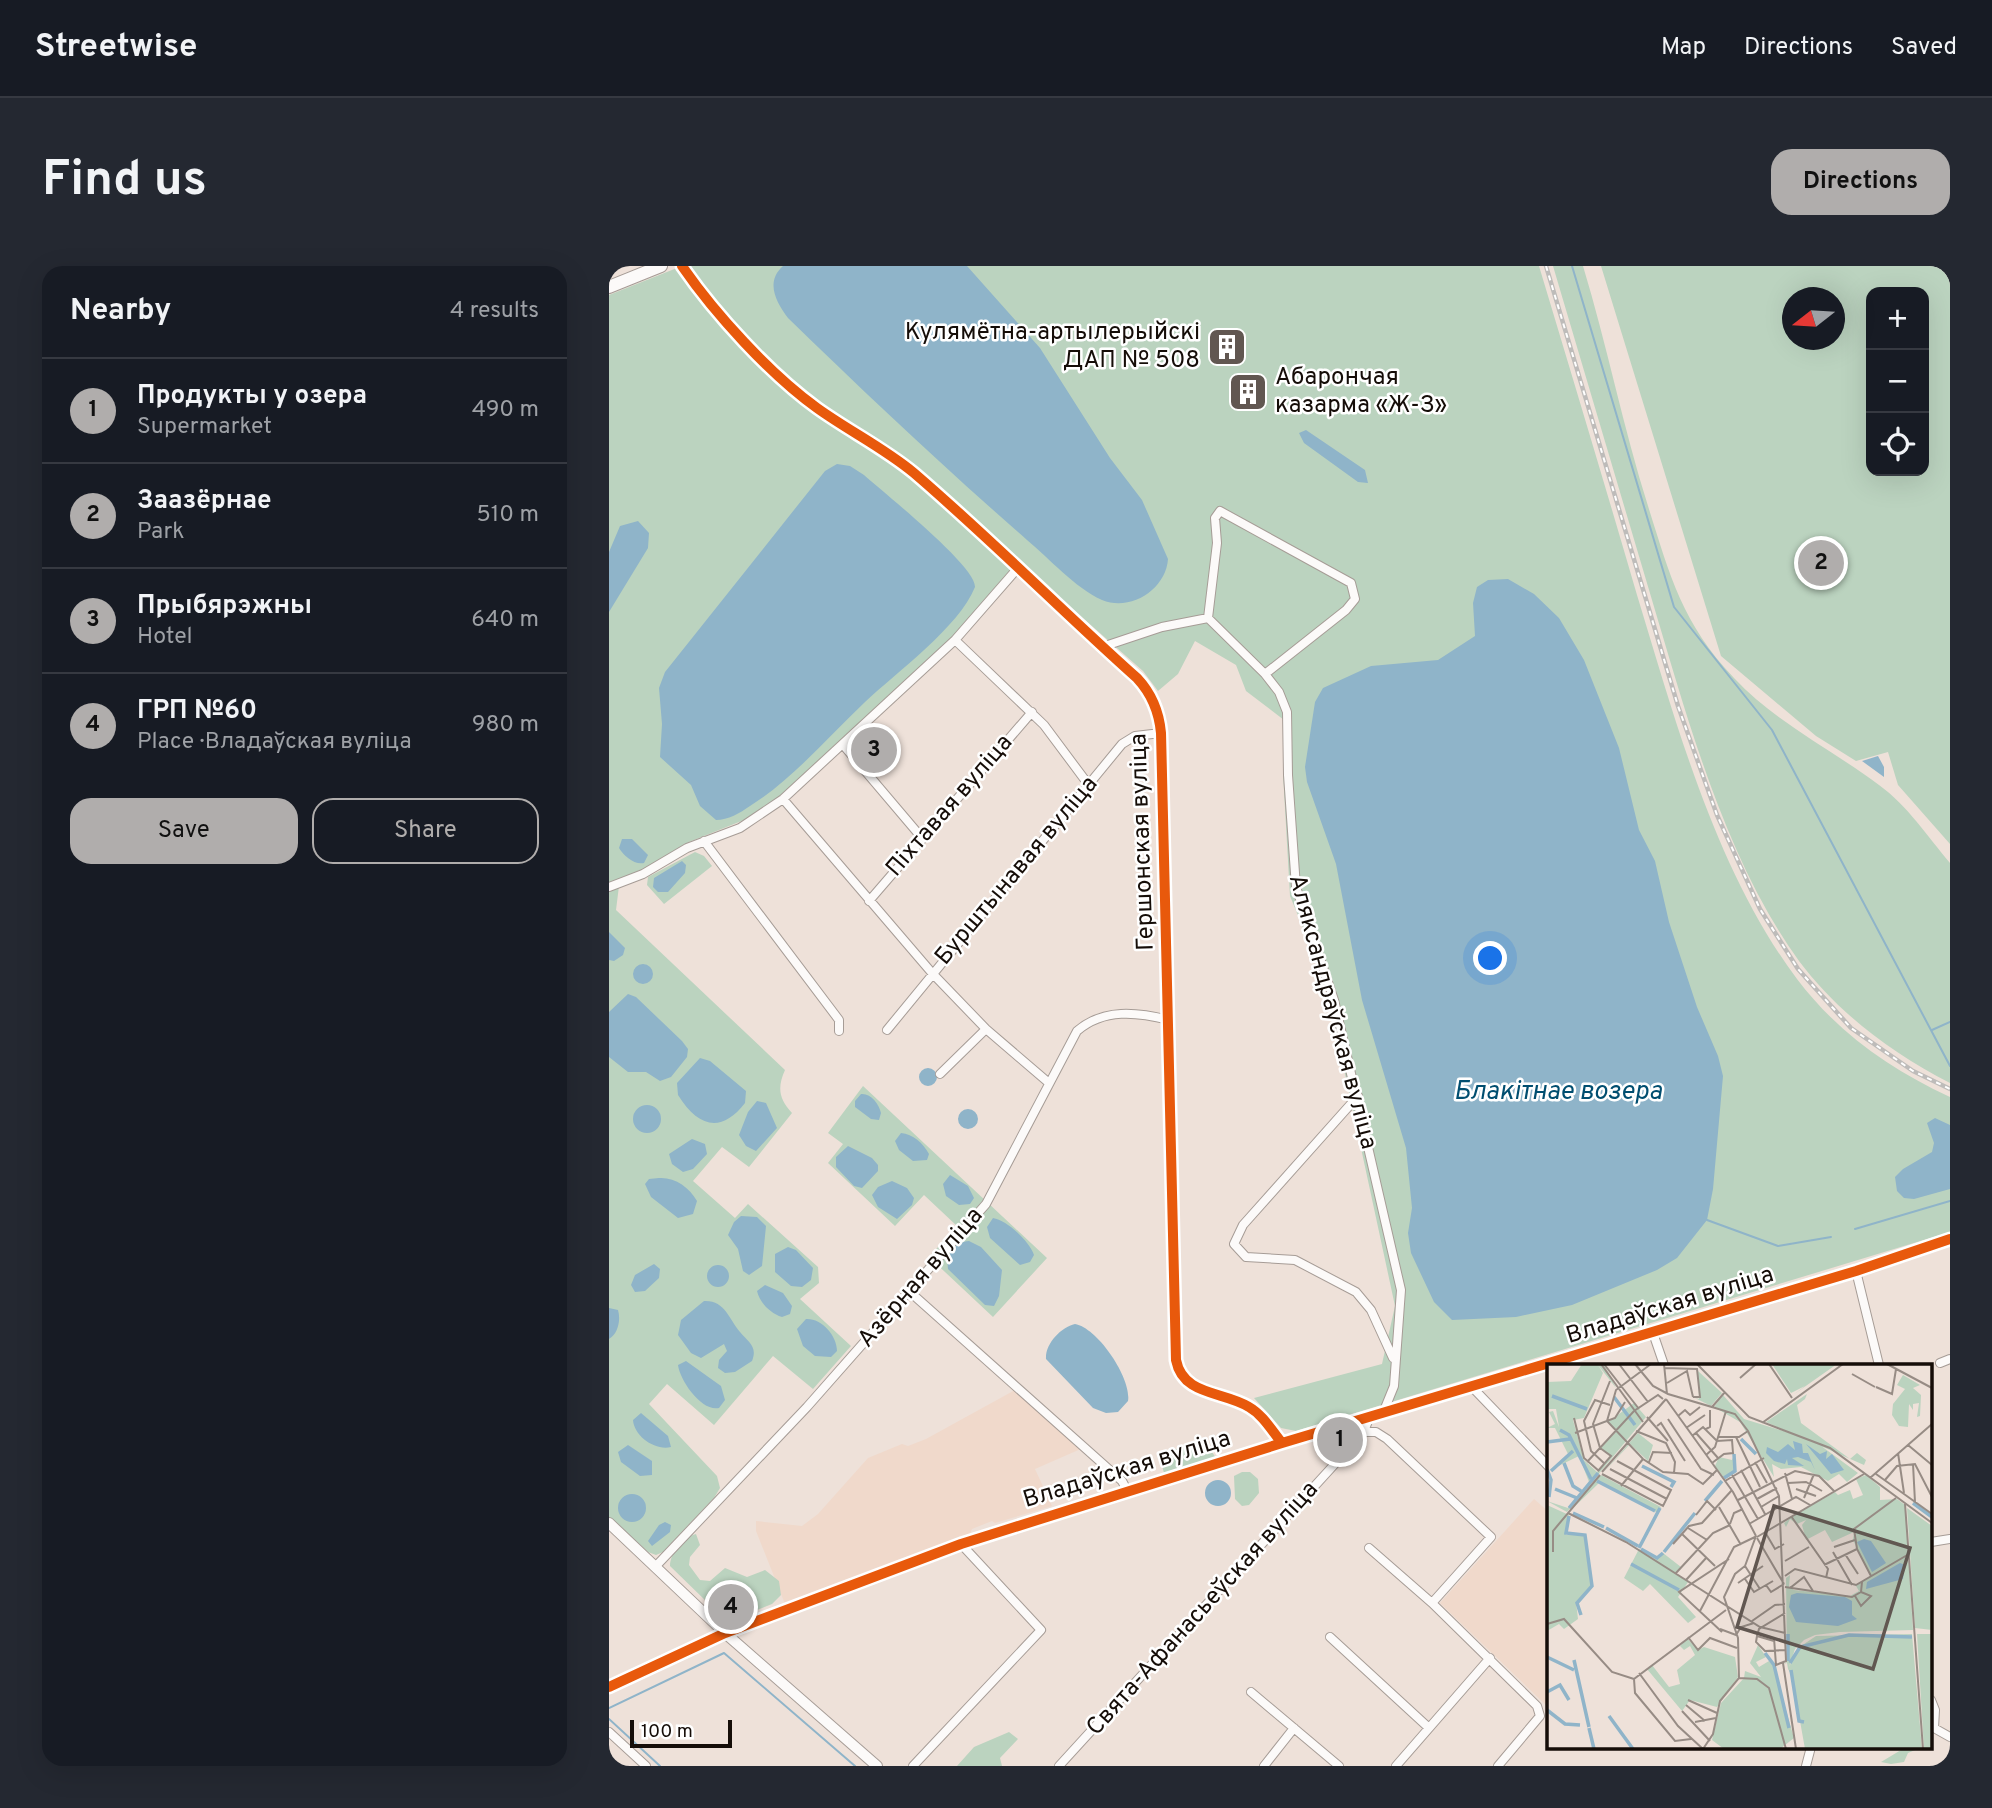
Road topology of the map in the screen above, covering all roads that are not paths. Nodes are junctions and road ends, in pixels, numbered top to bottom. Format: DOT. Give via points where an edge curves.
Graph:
graph roads {
  1 [pos="661,266"];
  2 [pos="682,266"];
  3 [pos="609,286"];
  4 [pos="1017,569"];
  5 [pos="1208,618"];
  6 [pos="955,640"];
  7 [pos="1102,647"];
  8 [pos="1265,674"];
  9 [pos="1032,712"];
  10 [pos="1161,733"];
  11 [pos="844,746"];
  12 [pos="1088,784"];
  13 [pos="783,799"];
  14 [pos="922,838"];
  15 [pos="704,841"];
  16 [pos="609,887"];
  17 [pos="869,901"];
  18 [pos="932,973"];
  19 [pos="1169,1020"];
  20 [pos="986,1029"];
  21 [pos="887,1030"];
  22 [pos="839,1031"];
  23 [pos="940,1074"];
  24 [pos="1049,1083"];
  25 [pos="1357,1097"];
  26 [pos="1950,1239"];
  27 [pos="1856,1271"];
  28 [pos="909,1292"];
  29 [pos="1653,1333"];
  30 [pos="1950,1359"];
  31 [pos="1394,1361"];
  32 [pos="1566,1362"];
  33 [pos="1940,1363"];
  34 [pos="1664,1364"];
  35 [pos="1879,1364"];
  36 [pos="1547,1367"];
  37 [pos="1472,1387"];
  38 [pos="1383,1413"];
  39 [pos="1369,1418"];
  40 [pos="1364,1432"];
  41 [pos="1282,1443"];
  42 [pos="1547,1464"];
  43 [pos="1128,1492"];
  44 [pos="609,1523"];
  45 [pos="961,1544"];
  46 [pos="1369,1548"];
  47 [pos="656,1566"];
  48 [pos="1432,1603"];
  49 [pos="725,1633"];
  50 [pos="1330,1637"];
  51 [pos="1490,1658"];
  52 [pos="609,1687"];
  53 [pos="1251,1692"];
  54 [pos="1933,1705"];
  55 [pos="1294,1728"];
  56 [pos="1429,1728"];
  57 [pos="609,1731"];
  58 [pos="1950,1737"];
  59 [pos="1811,1748"];
  60 [pos="646,1766"];
  61 [pos="877,1766"];
  62 [pos="913,1766"];
  63 [pos="1059,1766"];
  64 [pos="1264,1766"];
  65 [pos="1339,1766"];
  66 [pos="1396,1766"];
  67 [pos="1498,1766"];
  68 [pos="1806,1766"];
  1 -- 3 [label="main road"];
  2 -- 4 [label="street, Гершонская вуліца" via="729,325 797,391 915,474"];
  4 -- 6 [label="street"];
  4 -- 7 [label="street, Гершонская вуліца"];
  5 -- 7 [label="street" via="1162,626"];
  5 -- 8 [label="street, Аляксандраўская вуліца"];
  5 -- 8 [label="street" via="1217,543 1215,518 1220,511 1347,580 1355,592 1346,610"];
  6 -- 9 [label="street"];
  6 -- 11 [label="street"];
  7 -- 10 [label="street, Гершонская вуліца" via="1150,694"];
  8 -- 25 [label="street, Аляксандраўская вуліца" via="1283,702 1289,722 1296,887 1331,986"];
  9 -- 12 [label="street"];
  9 -- 14 [label="street, Піхтавая вуліца"];
  10 -- 12 [label="street, Бурштынавая вуліца" via="1128,740"];
  10 -- 19 [label="street, Гершонская вуліца"];
  11 -- 13 [label="street"];
  11 -- 14 [label="street"];
  12 -- 18 [label="street, Бурштынавая вуліца"];
  13 -- 15 [label="street" via="740,828"];
  13 -- 17 [label="street"];
  14 -- 17 [label="street, Піхтавая вуліца"];
  15 -- 16 [label="street"];
  15 -- 22 [label="street" via="839,1020"];
  17 -- 18 [label="street"];
  18 -- 20 [label="street"];
  18 -- 21 [label="street, Бурштынавая вуліца"];
  19 -- 24 [label="street, Азёрная вуліца" via="1125,1013 1085,1024 1071,1038"];
  19 -- 41 [label="street, Гершонская вуліца" via="1177,1367 1192,1386 1256,1412"];
  20 -- 23 [label="street"];
  20 -- 24 [label="street"];
  24 -- 28 [label="street, Азёрная вуліца" via="992,1195"];
  25 -- 31 [label="street, Аляксандраўская вуліца" via="1401,1290"];
  25 -- 31 [label="street" via="1243,1224 1234,1244 1246,1257 1295,1260 1356,1292 1371,1310"];
  26 -- 27 [label="street, Владаўская вуліца"];
  27 -- 29 [label="street, Владаўская вуліца"];
  27 -- 35 [label="street"];
  28 -- 43 [label="street" via="1122,1480"];
  28 -- 47 [label="street, Азёрная вуліца"];
  29 -- 32 [label="street, Владаўская вуліца"];
  29 -- 34 [label="street"];
  30 -- 33 [label="street"];
  31 -- 38 [label="street, Аляксандраўская вуліца" via="1394,1386"];
  36 -- 37 [label="street, Владаўская вуліца"];
  37 -- 38 [label="street, Владаўская вуліца"];
  37 -- 42 [label="street"];
  38 -- 39 [label="street, Владаўская вуліца"];
  39 -- 40 [label="street, Свята-Афанасьеўская вуліца"];
  39 -- 41 [label="street, Владаўская вуліца"];
  40 -- 48 [label="street" via="1387,1439 1490,1537"];
  40 -- 63 [label="street, Свята-Афанасьеўская вуліца"];
  41 -- 43 [label="street, Владаўская вуліца"];
  43 -- 45 [label="street, Владаўская вуліца"];
  44 -- 47 [label="street"];
  45 -- 49 [label="street, Владаўская вуліца"];
  45 -- 62 [label="street" via="1041,1630"];
  46 -- 48 [label="street"];
  47 -- 49 [label="street"];
  48 -- 51 [label="street"];
  49 -- 52 [label="street, Владаўская вуліца"];
  49 -- 61 [label="street"];
  50 -- 56 [label="street"];
  51 -- 56 [label="street"];
  51 -- 67 [label="street" via="1537,1706 1539,1716"];
  53 -- 55 [label="street"];
  54 -- 58 [label="street" via="1934,1728"];
  55 -- 64 [label="street"];
  55 -- 65 [label="street"];
  56 -- 66 [label="street"];
  57 -- 60 [label="street"];
  59 -- 68 [label="street"];
}
